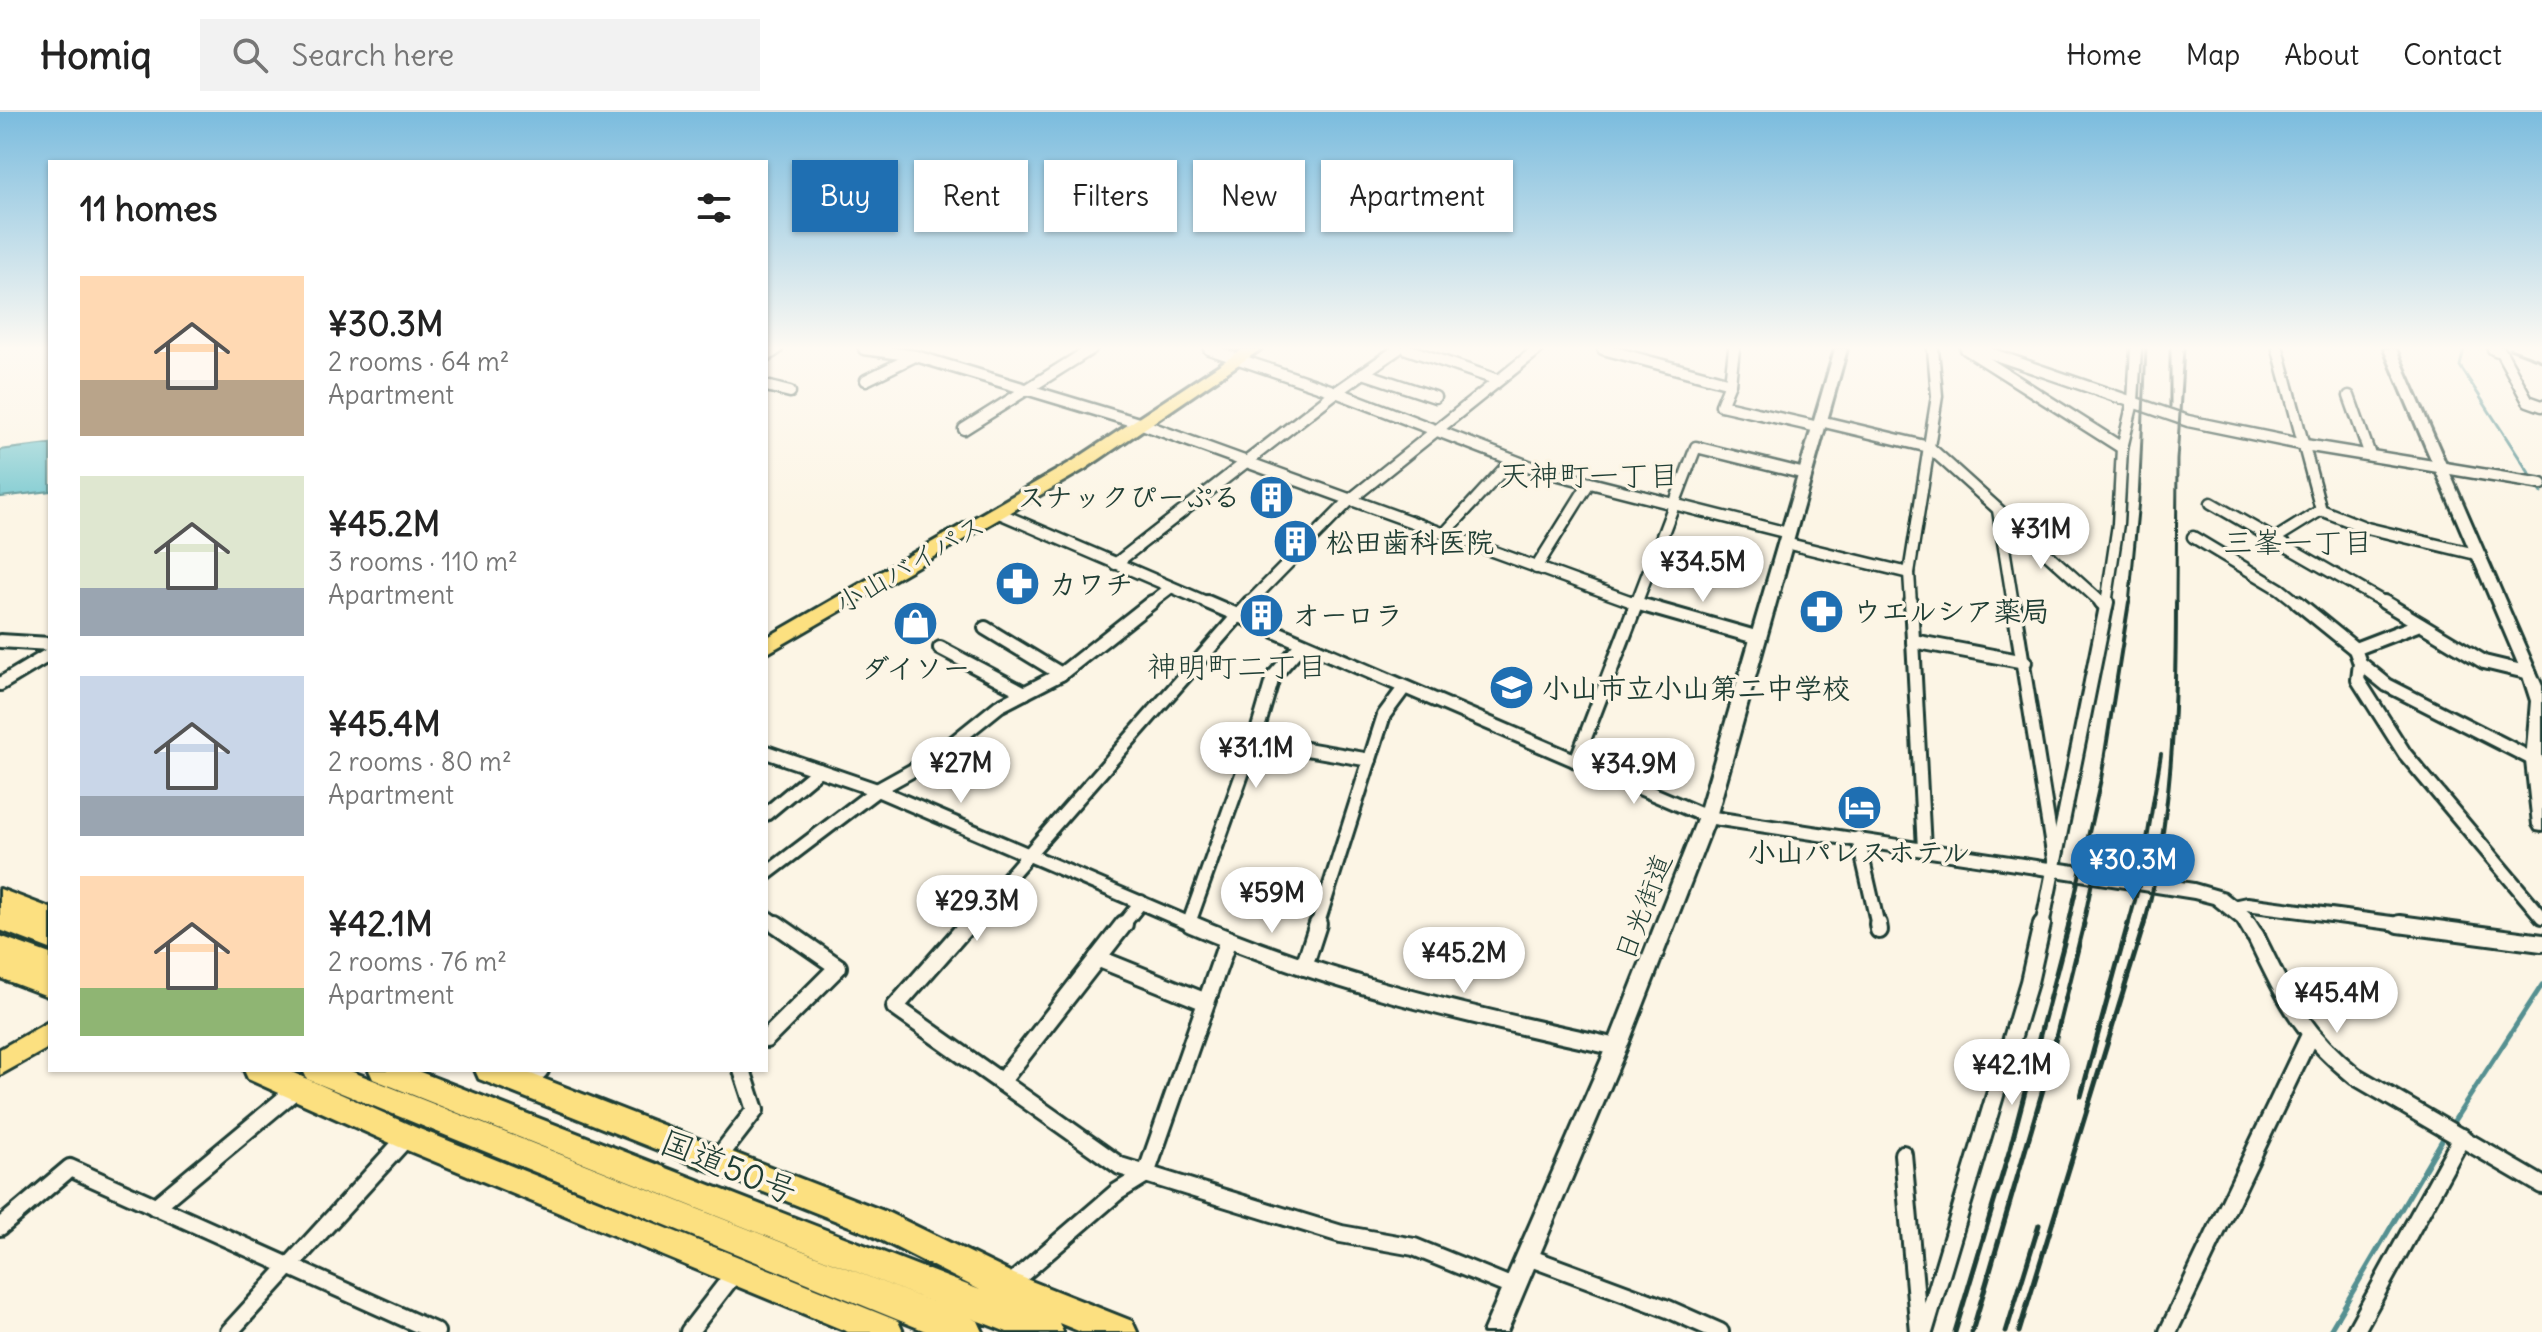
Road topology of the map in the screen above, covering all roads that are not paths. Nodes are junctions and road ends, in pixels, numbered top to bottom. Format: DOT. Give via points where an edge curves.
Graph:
graph roads {
  1 [pos="1000,406"];
  2 [pos="1085,406"];
  3 [pos="1169,406"];
  4 [pos="1318,406"];
  5 [pos="1371,406"];
  6 [pos="1466,406"];
  7 [pos="1726,406"];
  8 [pos="1824,406"];
  9 [pos="1935,406"];
  10 [pos="2056,406"];
  11 [pos="2132,406"];
  12 [pos="2144,406"];
  13 [pos="2294,406"];
  14 [pos="2353,406"];
  15 [pos="2415,406"];
  16 [pos="1142,424"];
  17 [pos="1819,424"];
  18 [pos="964,429"];
  19 [pos="1435,431"];
  20 [pos="2305,445"];
  21 [pos="1929,447"];
  22 [pos="2122,448"];
  23 [pos="2370,455"];
  24 [pos="1512,460"];
  25 [pos="1248,462"];
  26 [pos="2441,467"];
  27 [pos="1805,474"];
  28 [pos="1589,483"];
  29 [pos="2542,484"];
  30 [pos="1351,499"];
  31 [pos="2211,503"];
  32 [pos="1673,504"];
  33 [pos="1998,510"];
  34 [pos="2321,510"];
  35 [pos="999,513"];
  36 [pos="1444,534"];
  37 [pos="2193,537"];
  38 [pos="1786,538"];
  39 [pos="2276,538"];
  40 [pos="2480,555"];
  41 [pos="1115,564"];
  42 [pos="1536,568"];
  43 [pos="1909,573"];
  44 [pos="1170,588"];
  45 [pos="1637,604"];
  46 [pos="2106,607"];
  47 [pos="1236,617"];
  48 [pos="2420,624"];
  49 [pos="985,628"];
  50 [pos="1759,638"];
  51 [pos="0,641"];
  52 [pos="1913,641"];
  53 [pos="48,644"];
  54 [pos="1301,645"];
  55 [pos="768,646"];
  56 [pos="940,648"];
  57 [pos="2355,649"];
  58 [pos="48,655"];
  59 [pos="2025,662"];
  60 [pos="2360,663"];
  61 [pos="2530,673"];
  62 [pos="1061,674"];
  63 [pos="0,684"];
  64 [pos="1404,688"];
  65 [pos="1025,693"];
  66 [pos="1254,740"];
  67 [pos="768,753"];
  68 [pos="1370,760"];
  69 [pos="1576,761"];
  70 [pos="2538,762"];
  71 [pos="819,770"];
  72 [pos="877,790"];
  73 [pos="768,812"];
  74 [pos="1707,817"];
  75 [pos="2542,825"];
  76 [pos="1858,838"];
  77 [pos="1924,849"];
  78 [pos="1030,855"];
  79 [pos="2055,870"];
  80 [pos="768,872"];
  81 [pos="0,899"];
  82 [pos="1141,902"];
  83 [pos="2233,907"];
  84 [pos="48,917"];
  85 [pos="2542,917"];
  86 [pos="768,918"];
  87 [pos="1189,923"];
  88 [pos="5,930"];
  89 [pos="1879,930"];
  90 [pos="2255,935"];
  91 [pos="48,939"];
  92 [pos="1228,940"];
  93 [pos="2542,943"];
  94 [pos="1097,958"];
  95 [pos="48,963"];
  96 [pos="0,967"];
  97 [pos="1304,967"];
  98 [pos="48,985"];
  99 [pos="1206,1002"];
  100 [pos="48,1034"];
  101 [pos="2310,1035"];
  102 [pos="768,1037"];
  103 [pos="1617,1047"];
  104 [pos="0,1063"];
  105 [pos="269,1072"];
  106 [pos="388,1072"];
  107 [pos="502,1072"];
  108 [pos="743,1072"];
  109 [pos="533,1077"];
  110 [pos="308,1079"];
  111 [pos="1001,1082"];
  112 [pos="2459,1136"];
  113 [pos="407,1137"];
  114 [pos="1903,1154"];
  115 [pos="718,1158"];
  116 [pos="1146,1174"];
  117 [pos="2542,1185"];
  118 [pos="155,1207"];
  119 [pos="0,1227"];
  120 [pos="1528,1257"];
  121 [pos="289,1267"];
  122 [pos="736,1271"];
  123 [pos="1007,1287"];
  124 [pos="1515,1288"];
  125 [pos="1718,1331"];
  126 [pos="229,1332"];
  127 [pos="436,1332"];
  128 [pos="689,1332"];
  129 [pos="887,1332"];
  130 [pos="967,1332"];
  131 [pos="1047,1332"];
  132 [pos="1121,1332"];
  133 [pos="1495,1332"];
  134 [pos="1921,1332"];
  135 [pos="2168,1332"];
  136 [pos="2355,1332"];
  1 -- 18 [label="street"];
  2 -- 16 [label="street"];
  3 -- 16 [label="highway, 小山バイパス"];
  4 -- 25 [label="street"];
  5 -- 19 [label="street"];
  6 -- 19 [label="street"];
  7 -- 17 [label="street"];
  8 -- 17 [label="main road, 日光街道"];
  9 -- 21 [label="street"];
  10 -- 22 [label="street"];
  11 -- 22 [label="street"];
  12 -- 20 [label="street" via="2188,421"];
  13 -- 20 [label="street"];
  14 -- 23 [label="street"];
  15 -- 26 [label="main road"];
  16 -- 25 [label="street"];
  16 -- 35 [label="highway, 小山バイパス"];
  17 -- 21 [label="street"];
  17 -- 27 [label="main road, 日光街道"];
  19 -- 24 [label="street"];
  19 -- 30 [label="street"];
  20 -- 23 [label="street"];
  20 -- 34 [label="street"];
  21 -- 33 [label="street"];
  21 -- 43 [label="street"];
  22 -- 46 [label="street"];
  23 -- 26 [label="street"];
  24 -- 28 [label="street"];
  24 -- 36 [label="street"];
  25 -- 30 [label="street"];
  25 -- 41 [label="street"];
  26 -- 29 [label="street"];
  26 -- 40 [label="main road"];
  27 -- 32 [label="street" via="1696,447"];
  27 -- 38 [label="main road, 日光街道"];
  28 -- 32 [label="street"];
  28 -- 42 [label="street"];
  30 -- 36 [label="street"];
  30 -- 47 [label="street"];
  31 -- 39 [label="street"];
  32 -- 38 [label="street"];
  32 -- 45 [label="street"];
  33 -- 46 [label="street"];
  33 -- 59 [label="street"];
  34 -- 39 [label="street"];
  34 -- 40 [label="street" via="2367,528"];
  35 -- 41 [label="street"];
  35 -- 55 [label="highway, 小山バイパス"];
  36 -- 42 [label="street"];
  37 -- 57 [label="street" via="2280,589"];
  38 -- 43 [label="street"];
  38 -- 50 [label="main road, 日光街道"];
  39 -- 48 [label="street"];
  40 -- 61 [label="main road"];
  41 -- 44 [label="street"];
  42 -- 45 [label="street"];
  43 -- 52 [label="street"];
  44 -- 47 [label="street"];
  44 -- 62 [label="street"];
  45 -- 50 [label="street"];
  45 -- 69 [label="street"];
  46 -- 79 [label="street"];
  47 -- 54 [label="street"];
  47 -- 78 [label="street"];
  48 -- 57 [label="street"];
  48 -- 61 [label="street" via="2484,662"];
  49 -- 62 [label="street"];
  50 -- 74 [label="main road, 日光街道"];
  51 -- 53 [label="street"];
  52 -- 59 [label="street"];
  52 -- 77 [label="street"];
  54 -- 64 [label="street"];
  54 -- 66 [label="street" via="1273,677"];
  56 -- 65 [label="street"];
  57 -- 60 [label="street"];
  58 -- 63 [label="street"];
  59 -- 79 [label="street"];
  60 -- 70 [label="street" via="2387,685"];
  60 -- 85 [label="street" via="2358,680 2405,754"];
  61 -- 70 [label="main road" via="2539,701"];
  62 -- 65 [label="street"];
  64 -- 68 [label="street" via="1384,715"];
  64 -- 69 [label="street"];
  65 -- 72 [label="street" via="999,706 933,759"];
  66 -- 68 [label="street"];
  66 -- 87 [label="street"];
  67 -- 71 [label="street"];
  68 -- 97 [label="street"];
  69 -- 74 [label="street"];
  70 -- 75 [label="main road"];
  71 -- 72 [label="street"];
  71 -- 73 [label="street"];
  72 -- 78 [label="street"];
  72 -- 80 [label="street"];
  74 -- 76 [label="street"];
  74 -- 103 [label="main road, 日光街道"];
  76 -- 77 [label="street"];
  76 -- 89 [label="street"];
  77 -- 79 [label="street"];
  78 -- 82 [label="street"];
  78 -- 111 [label="street" via="895,1007"];
  79 -- 83 [label="main road" via="2194,891"];
  79 -- 134 [label="street" via="2029,982"];
  81 -- 84 [label="highway"];
  82 -- 87 [label="street"];
  82 -- 94 [label="street"];
  83 -- 90 [label="main road"];
  83 -- 93 [label="street" via="2247,904"];
  86 -- 102 [label="street" via="838,967"];
  87 -- 92 [label="street"];
  88 -- 91 [label="highway"];
  88 -- 95 [label="highway"];
  90 -- 101 [label="street"];
  92 -- 97 [label="street"];
  92 -- 99 [label="street"];
  94 -- 99 [label="street"];
  94 -- 111 [label="street"];
  96 -- 98 [label="highway"];
  97 -- 103 [label="street" via="1446,1010"];
  99 -- 116 [label="street"];
  100 -- 104 [label="highway"];
  101 -- 112 [label="street" via="2355,1076"];
  101 -- 135 [label="street"];
  103 -- 120 [label="main road, 日光街道"];
  105 -- 110 [label="highway"];
  106 -- 131 [label="highway, 国道50号"];
  107 -- 109 [label="highway"];
  108 -- 115 [label="street" via="755,1110"];
  109 -- 115 [label="highway"];
  110 -- 113 [label="highway"];
  110 -- 118 [label="street"];
  110 -- 130 [label="highway"];
  111 -- 116 [label="street" via="1120,1166"];
  112 -- 117 [label="street"];
  112 -- 136 [label="street"];
  113 -- 121 [label="street"];
  113 -- 122 [label="highway"];
  114 -- 134 [label="street"];
  115 -- 123 [label="highway" via="878,1223"];
  116 -- 123 [label="street" via="1117,1192"];
  116 -- 124 [label="street" via="1341,1234 1414,1247"];
  118 -- 119 [label="street" via="70,1168"];
  118 -- 121 [label="street"];
  120 -- 124 [label="main road, 日光街道"];
  120 -- 125 [label="street"];
  121 -- 126 [label="street"];
  121 -- 127 [label="street"];
  122 -- 128 [label="street"];
  122 -- 129 [label="highway"];
  123 -- 132 [label="highway"];
  124 -- 133 [label="main road, 日光街道"];
}
